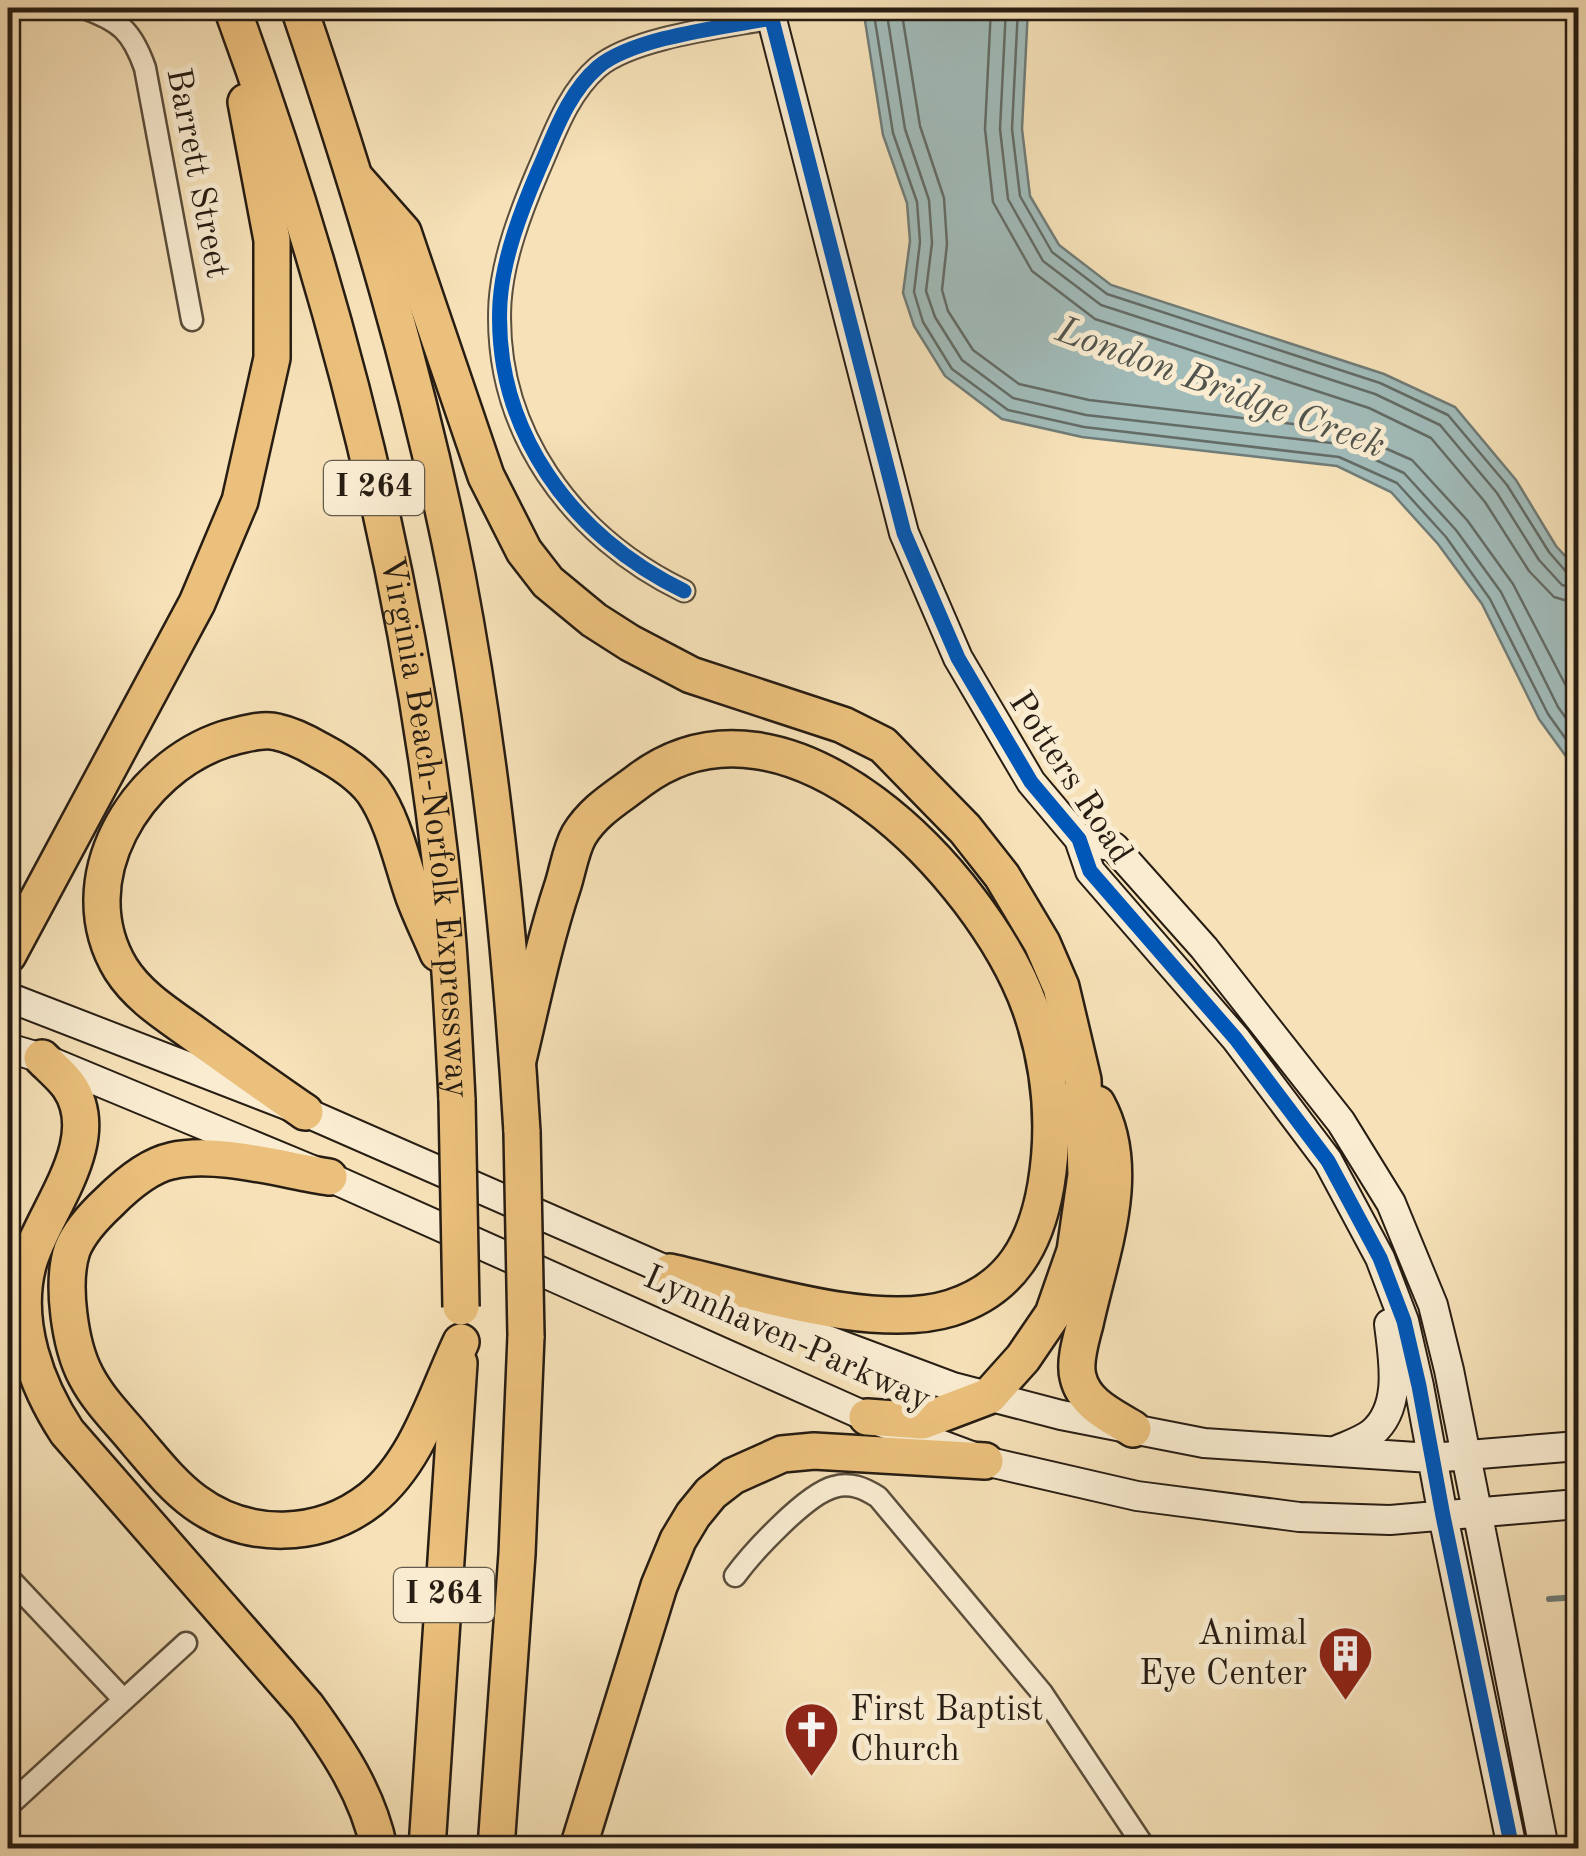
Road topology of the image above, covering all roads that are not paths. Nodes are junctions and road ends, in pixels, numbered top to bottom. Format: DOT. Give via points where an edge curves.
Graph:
graph roads {
  1 [pos="84,8"];
  2 [pos="230,8"];
  3 [pos="299,8"];
  4 [pos="771,13"];
  5 [pos="357,180"];
  6 [pos="192,320"];
  7 [pos="684,591"];
  8 [pos="1079,839"];
  9 [pos="8,955"];
  10 [pos="450,984"];
  11 [pos="8,997"];
  12 [pos="8,1048"];
  13 [pos="42,1058"];
  14 [pos="518,1060"];
  15 [pos="1084,1080"];
  16 [pos="306,1112"];
  17 [pos="329,1177"];
  18 [pos="1380,1258"];
  19 [pos="670,1272"];
  20 [pos="460,1342"];
  21 [pos="990,1396"];
  22 [pos="867,1417"];
  23 [pos="1134,1429"];
  24 [pos="1578,1446"];
  25 [pos="1331,1453"];
  26 [pos="1469,1456"];
  27 [pos="1431,1458"];
  28 [pos="985,1461"];
  29 [pos="1578,1504"];
  30 [pos="1480,1514"];
  31 [pos="1443,1516"];
  32 [pos="735,1576"];
  33 [pos="8,1577"];
  34 [pos="186,1643"];
  35 [pos="124,1700"];
  36 [pos="8,1806"];
  37 [pos="380,1848"];
  38 [pos="427,1848"];
  39 [pos="496,1848"];
  40 [pos="578,1848"];
  41 [pos="1145,1848"];
  42 [pos="1512,1848"];
  43 [pos="1544,1848"];
  1 -- 6 [label="street, Barrett Street" via="127,32 146,68"];
  2 -- 9 [label="highway" via="272,240 272,358 240,501 197,603"];
  2 -- 10 [label="highway, Virginia Beach-Norfolk Expressway / I 264" via="326,296 368,461 420,722"];
  3 -- 5 [label="highway, Virginia Beach-Norfolk Expressway / I 264"];
  4 -- 7 [label="street" via="647,43 599,66 566,105 530,190 500,302 515,412 553,484 611,546"];
  4 -- 8 [label="street, Potters Road" via="904,533 958,658 1031,782"];
  5 -- 14 [label="highway, Virginia Beach-Norfolk Expressway / I 264" via="457,576 497,829"];
  5 -- 15 [label="highway" via="402,232 486,476 548,582 630,644 691,674 842,725 883,745 918,777 966,829 1028,916 1061,987"];
  8 -- 18 [label="street, Potters Road" via="1090,871 1236,1039 1328,1160"];
  8 -- 26 [label="street, Potters Road" via="1114,847 1204,948 1341,1122 1391,1203 1433,1305"];
  10 -- 16 [label="highway" via="390,826 352,770 310,745 265,732 208,745 159,776 123,823 110,855 102,900 112,950 148,1000"];
  10 -- 20 [label="highway, Virginia Beach-Norfolk Expressway / I 264, bridge"];
  11 -- 16 [label="street, Lynnhaven Parkway"];
  12 -- 13 [label="street, Lynnhaven Parkway"];
  13 -- 17 [label="street, Lynnhaven Parkway"];
  13 -- 37 [label="highway" via="69,1086 81,1117 70,1173 28,1265 23,1311 50,1407 327,1734 361,1792"];
  14 -- 19 [label="highway" via="579,835 606,803 675,760 734,748 783,756 896,822 954,878 1011,966 1042,1043 1050,1153 1042,1209 1026,1252 988,1292 920,1315 842,1311"];
  14 -- 39 [label="highway, Virginia Beach-Norfolk Expressway / I 264, bridge" via="526,1336"];
  15 -- 21 [label="highway" via="1086,1175 1062,1294 1023,1358"];
  15 -- 23 [label="highway" via="1106,1122 1115,1166 1077,1376 1088,1398"];
  16 -- 19 [label="street, Lynnhaven Parkway"];
  17 -- 20 [label="highway" via="205,1158 169,1161 126,1185 72,1250 68,1283 76,1353 101,1400 196,1502 248,1526 299,1530 343,1516 390,1482"];
  17 -- 22 [label="street, Lynnhaven Parkway"];
  18 -- 25 [label="street" via="1396,1376 1387,1414 1371,1434"];
  18 -- 27 [label="street, Potters Road" via="1404,1321"];
  19 -- 21 [label="street, Lynnhaven Parkway" via="814,1335"];
  20 -- 38 [label="highway, Virginia Beach-Norfolk Expressway / I 264"];
  21 -- 22 [label="highway" via="923,1421"];
  21 -- 23 [label="street, Lynnhaven Parkway"];
  22 -- 28 [label="street, Lynnhaven Parkway"];
  23 -- 25 [label="street, Lynnhaven Parkway" via="1204,1443"];
  24 -- 26 [label="street, Lynnhaven Parkway"];
  25 -- 27 [label="street, Lynnhaven Parkway"];
  26 -- 27 [label="street, Lynnhaven Parkway"];
  26 -- 30 [label="street, Potters Road"];
  27 -- 31 [label="street, Potters Road"];
  28 -- 31 [label="street, Lynnhaven Parkway" via="1228,1510"];
  28 -- 40 [label="highway" via="798,1452 756,1463 711,1494 678,1540 659,1586"];
  29 -- 30 [label="street, Lynnhaven Parkway"];
  30 -- 31 [label="street, Lynnhaven Parkway"];
  30 -- 43 [label="street, Potters Road"];
  31 -- 42 [label="street, Potters Road"];
  32 -- 41 [label="street" via="818,1494 849,1485 878,1496 1042,1693"];
  33 -- 35 [label="street"];
  34 -- 35 [label="street"];
  35 -- 36 [label="street"];
}
